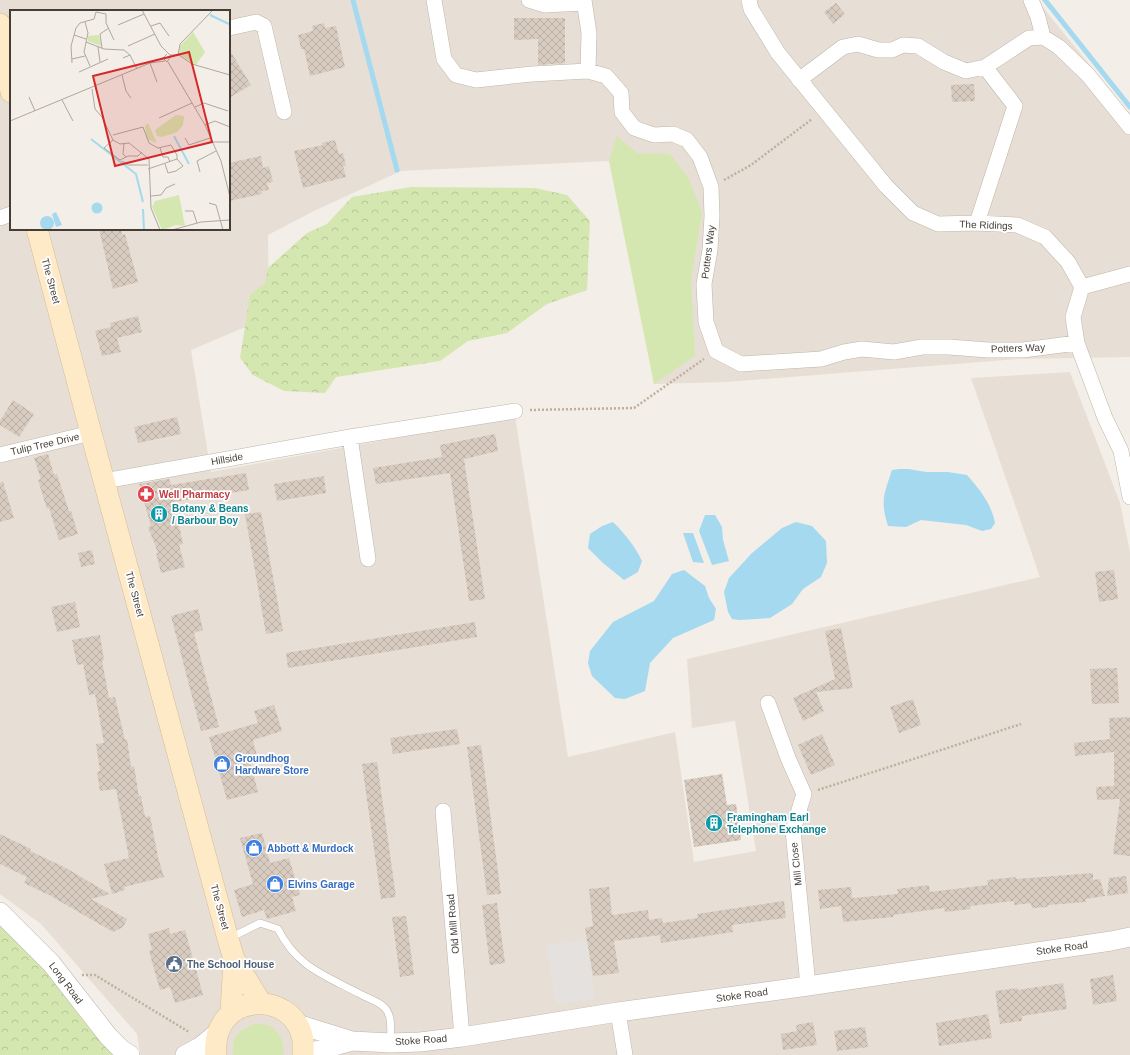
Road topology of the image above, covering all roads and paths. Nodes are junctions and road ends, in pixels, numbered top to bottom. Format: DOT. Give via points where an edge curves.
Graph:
graph roads {
  1 [pos="434,0"];
  2 [pos="529,0"];
  3 [pos="749,0"];
  4 [pos="1031,0"];
  5 [pos="584,2"];
  6 [pos="0,24"];
  7 [pos="230,28"];
  8 [pos="1042,37"];
  9 [pos="7,51"];
  10 [pos="985,67"];
  11 [pos="588,71"];
  12 [pos="799,80"];
  13 [pos="10,82"];
  14 [pos="824,110"];
  15 [pos="284,112"];
  16 [pos="1130,127"];
  17 [pos="711,187"];
  18 [pos="10,214"];
  19 [pos="0,218"];
  20 [pos="977,223"];
  21 [pos="37,230"];
  22 [pos="1130,274"];
  23 [pos="1082,286"];
  24 [pos="1077,342"];
  25 [pos="716,351"];
  26 [pos="515,411"];
  27 [pos="91,434"];
  28 [pos="350,437"];
  29 [pos="0,455"];
  30 [pos="104,482"];
  31 [pos="1130,497"];
  32 [pos="368,559"];
  33 [pos="768,703"];
  34 [pos="1020,724"];
  35 [pos="804,794"];
  36 [pos="443,811"];
  37 [pos="0,912"];
  38 [pos="1130,937"];
  39 [pos="231,949"];
  40 [pos="80,974"];
  41 [pos="808,986"];
  42 [pos="261,1003"];
  43 [pos="618,1012"];
  44 [pos="231,1013"];
  45 [pos="297,1024"];
  46 [pos="217,1033"];
  47 [pos="191,1034"];
  48 [pos="462,1037"];
  49 [pos="352,1041"];
  50 [pos="391,1043"];
  51 [pos="130,1055"];
  52 [pos="185,1055"];
  53 [pos="216,1055"];
  54 [pos="303,1055"];
  55 [pos="307,1055"];
  56 [pos="625,1055"];
  1 -- 11 [label="street, Potters Way" via="444,59 456,75 476,80"];
  2 -- 5 [label="street" via="544,5"];
  3 -- 12 [label="street, The Ridings" via="778,53"];
  4 -- 8 [label="street"];
  5 -- 11 [label="street" via="589,33"];
  6 -- 9 [label="main road"];
  7 -- 15 [label="street" via="256,22 264,26"];
  8 -- 10 [label="street" via="1029,38"];
  8 -- 16 [label="street" via="1059,48 1088,75"];
  9 -- 13 [label="main road"];
  10 -- 12 [label="street" via="966,71 944,62 918,46 903,45 892,50 878,50 858,44 843,47"];
  10 -- 20 [label="street" via="1015,106"];
  11 -- 17 [label="street, Potters Way" via="606,76 620,93 622,112 634,128 654,135 673,134 687,140 700,158"];
  12 -- 14 [label="street, The Ridings"];
  14 -- 17 [label="path" via="750,164"];
  14 -- 20 [label="street, The Ridings" via="886,186 913,213 938,224"];
  17 -- 25 [label="street, Potters Way" via="710,250 704,284 706,322"];
  18 -- 19 [label="street"];
  20 -- 23 [label="street, The Ridings" via="1017,225 1045,237 1068,262"];
  21 -- 27 [label="main road, The Street"];
  22 -- 23 [label="street"];
  23 -- 24 [label="street" via="1073,317"];
  24 -- 25 [label="street, Potters Way" via="1023,350 922,346 894,352 862,350 821,359 741,364"];
  24 -- 31 [label="street" via="1105,418 1121,451"];
  25 -- 26 [label="path" via="634,408"];
  26 -- 28 [label="street, Hillside"];
  27 -- 29 [label="street, Tulip Tree Drive"];
  27 -- 30 [label="main road, The Street"];
  28 -- 30 [label="street, Hillside"];
  28 -- 32 [label="street"];
  30 -- 39 [label="main road, The Street"];
  33 -- 35 [label="street"];
  34 -- 35 [label="path"];
  35 -- 41 [label="street, Mill Close" via="793,830"];
  36 -- 48 [label="street, Old Mill Road"];
  37 -- 51 [label="street, Long Road" via="51,963 108,1036"];
  38 -- 41 [label="street, Stoke Road"];
  39 -- 42 [label="main road, The Street"];
  39 -- 44 [label="main road, The Street"];
  39 -- 50 [label="lane" via="260,923 278,928 285,943 301,961 327,978 384,1007 390,1016"];
  40 -- 47 [label="path" via="96,976"];
  41 -- 43 [label="street, Stoke Road"];
  42 -- 44 [label="main road" via="243,1006"];
  42 -- 45 [label="main road" via="280,1009"];
  43 -- 48 [label="street, Stoke Road"];
  43 -- 56 [label="street"];
  44 -- 46 [label="main road"];
  45 -- 49 [label="street, Stoke Road"];
  45 -- 54 [label="main road" via="303,1040"];
  46 -- 52 [label="street" via="200,1048"];
  46 -- 53 [label="main road"];
  48 -- 50 [label="street, Stoke Road"];
  49 -- 50 [label="street, Stoke Road"];
  49 -- 55 [label="street, Stoke Road"];
}
